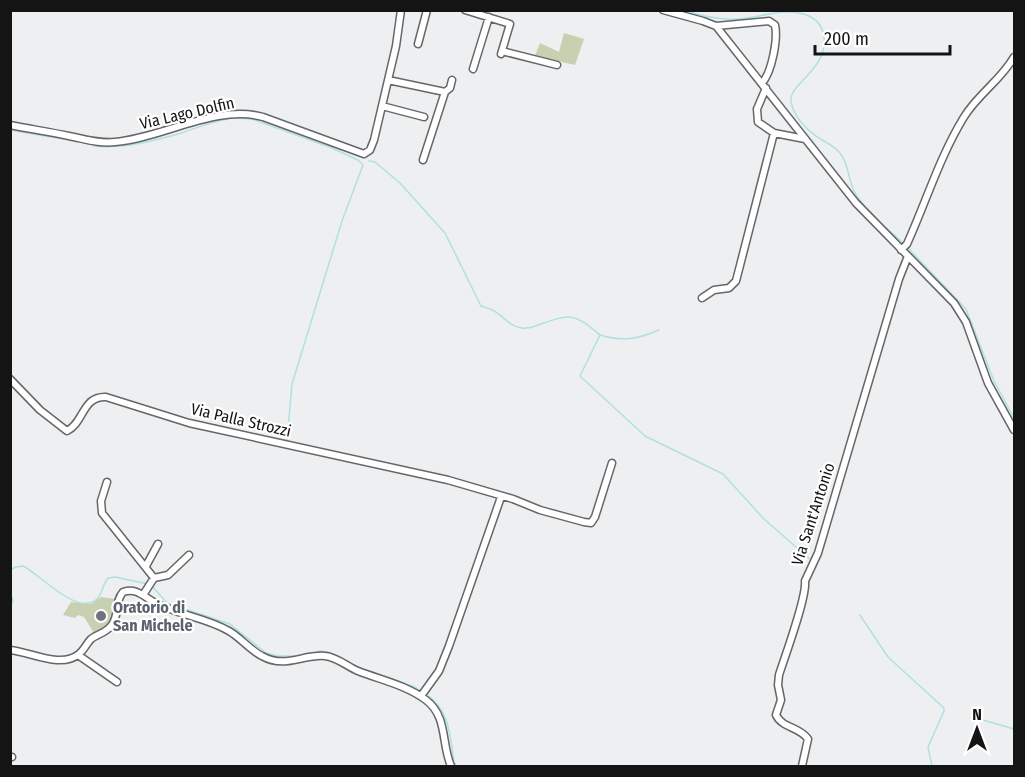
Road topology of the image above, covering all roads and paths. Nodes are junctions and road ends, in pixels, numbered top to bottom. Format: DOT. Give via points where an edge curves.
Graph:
graph roads {
  1 [pos="401,10"];
  2 [pos="427,10"];
  3 [pos="465,10"];
  4 [pos="663,10"];
  5 [pos="488,15"];
  6 [pos="716,26"];
  7 [pos="418,44"];
  8 [pos="1014,57"];
  9 [pos="557,65"];
  10 [pos="473,69"];
  11 [pos="1011,70"];
  12 [pos="388,80"];
  13 [pos="452,80"];
  14 [pos="764,85"];
  15 [pos="445,92"];
  16 [pos="382,106"];
  17 [pos="424,117"];
  18 [pos="10,125"];
  19 [pos="774,133"];
  20 [pos="805,139"];
  21 [pos="423,160"];
  22 [pos="904,247"];
  23 [pos="908,256"];
  24 [pos="702,298"];
  25 [pos="10,379"];
  26 [pos="1014,430"];
  27 [pos="612,463"];
  28 [pos="107,482"];
  29 [pos="501,497"];
  30 [pos="158,543"];
  31 [pos="189,555"];
  32 [pos="146,566"];
  33 [pos="153,580"];
  34 [pos="145,594"];
  35 [pos="10,650"];
  36 [pos="78,655"];
  37 [pos="117,682"];
  38 [pos="423,693"];
  39 [pos="451,766"];
  40 [pos="802,766"];
  1 -- 12 [label="street"];
  2 -- 7 [label="street"];
  3 -- 5 [label="street"];
  4 -- 6 [label="street"];
  5 -- 9 [label="street" via="510,24 502,52"];
  5 -- 10 [label="street"];
  6 -- 14 [label="street"];
  6 -- 14 [label="street" via="774,23 773,56"];
  8 -- 11 [label="street"];
  11 -- 22 [label="street" via="980,97 956,131"];
  12 -- 15 [label="street"];
  12 -- 16 [label="street"];
  13 -- 15 [label="street"];
  14 -- 19 [label="street" via="756,116 761,125"];
  14 -- 20 [label="street"];
  15 -- 21 [label="street"];
  16 -- 17 [label="street"];
  16 -- 18 [label="street, Via Lago Dolfin" via="371,148 364,154 246,114 222,115 115,142"];
  19 -- 20 [label="street"];
  19 -- 24 [label="street" via="736,280 729,288 714,290"];
  20 -- 22 [label="street" via="856,203"];
  22 -- 23 [label="street"];
  23 -- 26 [label="street" via="961,312 988,383"];
  23 -- 40 [label="street, Via Sant'Antonio" via="778,675 778,720 808,739"];
  25 -- 29 [label="street, Via Palla Strozzi" via="67,431 91,400 105,398 189,423 448,480"];
  27 -- 29 [label="street, Via Palla Strozzi" via="591,523"];
  28 -- 32 [label="street" via="102,513"];
  29 -- 38 [label="street" via="457,625 439,670"];
  30 -- 32 [label="street"];
  31 -- 33 [label="street" via="168,575"];
  32 -- 33 [label="street"];
  33 -- 34 [label="street"];
  34 -- 36 [label="street" via="123,591 112,626 90,640"];
  34 -- 38 [label="street" via="174,612 228,630 268,659 329,657 357,671"];
  35 -- 36 [label="street" via="56,659"];
  36 -- 37 [label="street"];
  38 -- 39 [label="street" via="439,714"];
}
